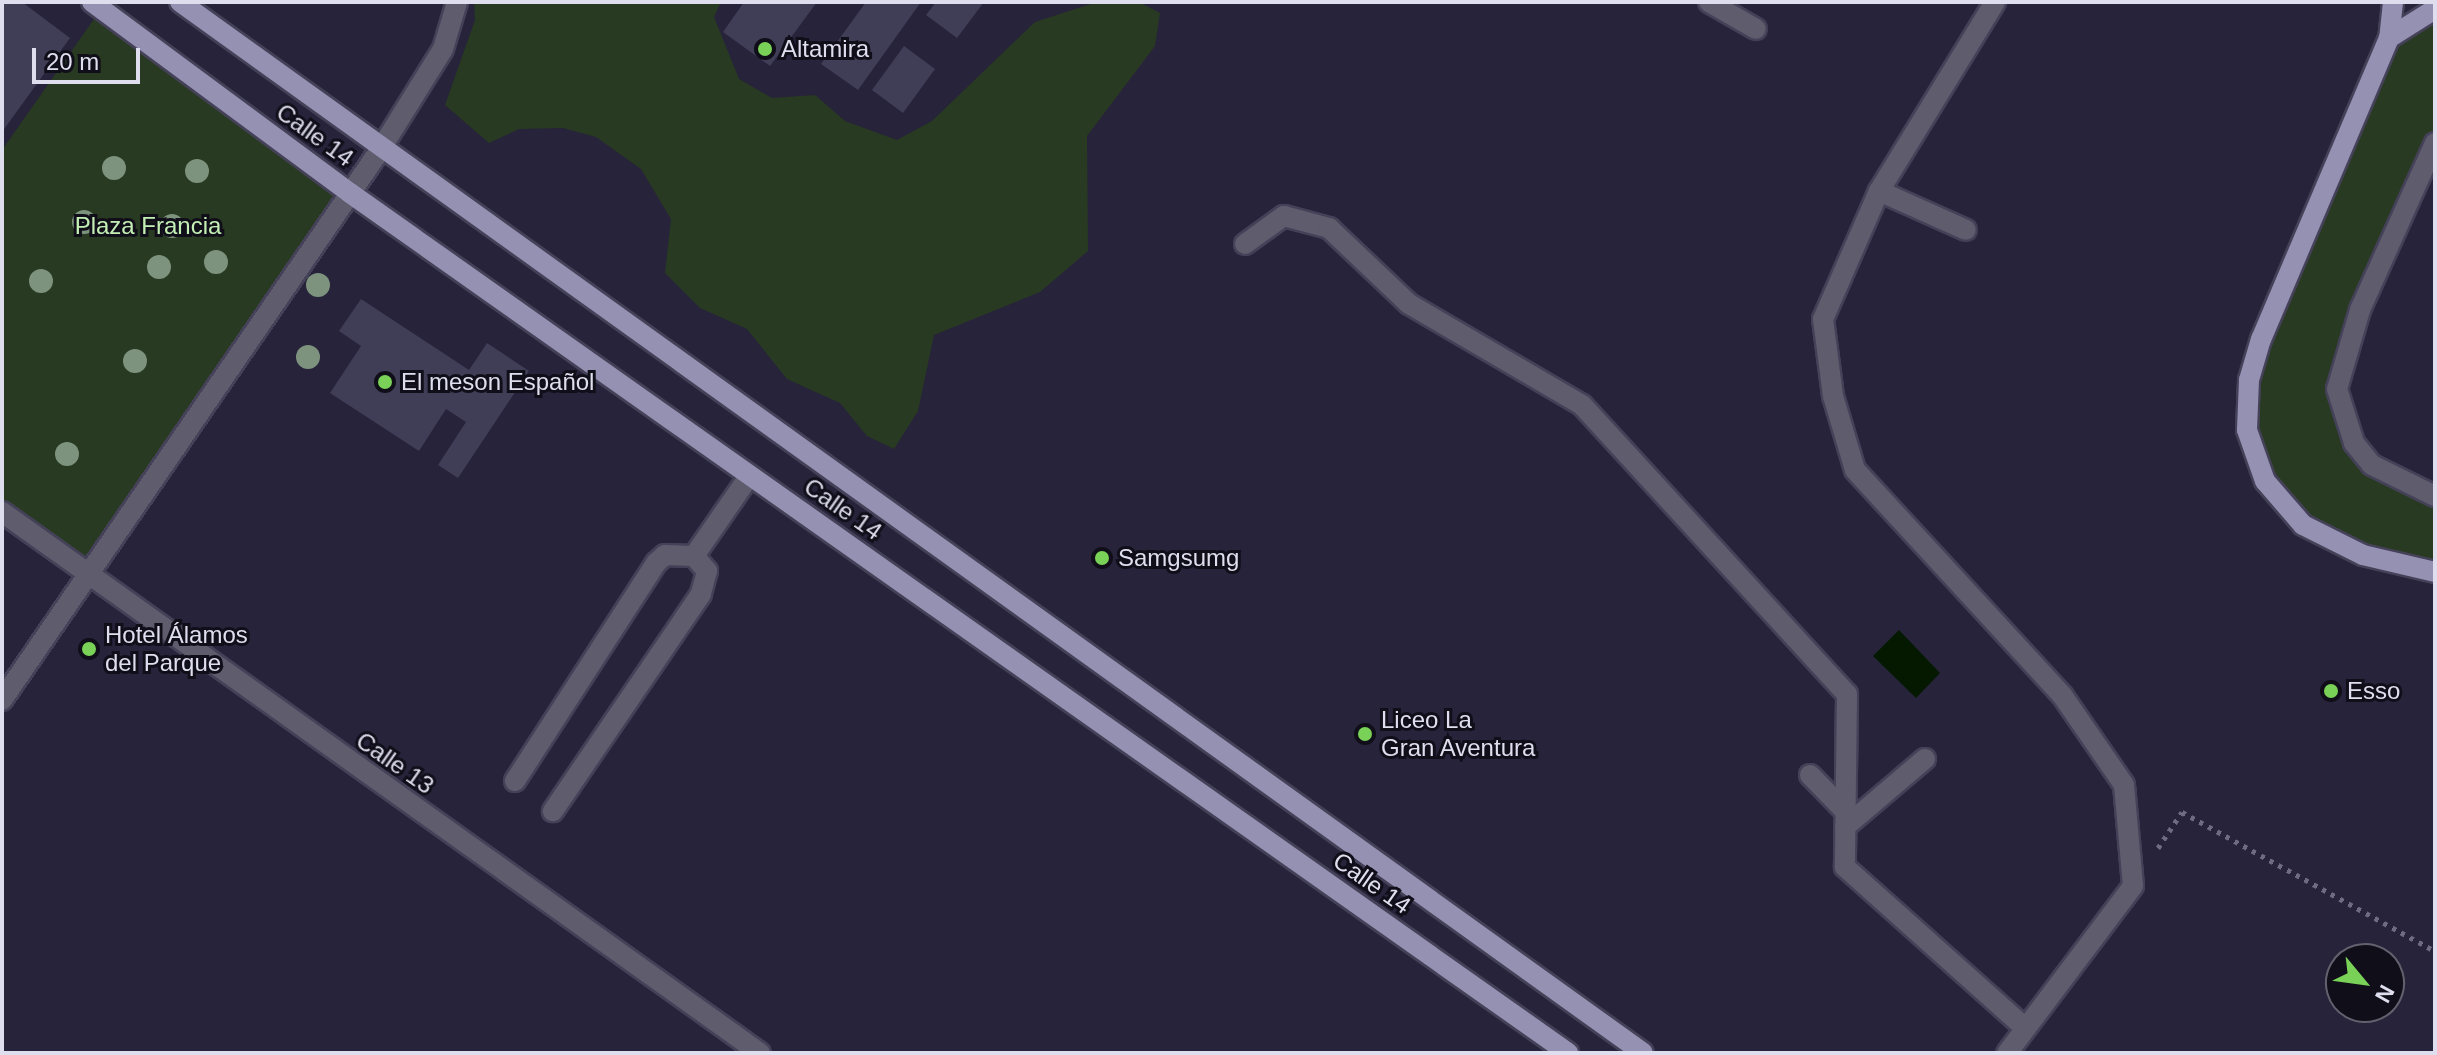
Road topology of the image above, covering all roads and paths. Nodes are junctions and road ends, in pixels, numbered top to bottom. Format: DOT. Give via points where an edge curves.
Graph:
graph roads {
  1 [pos="92,2"];
  2 [pos="180,2"];
  3 [pos="457,2"];
  4 [pos="1709,2"];
  5 [pos="1995,2"];
  6 [pos="2393,2"];
  7 [pos="2435,9"];
  8 [pos="1756,29"];
  9 [pos="2389,38"];
  10 [pos="2435,143"];
  11 [pos="382,147"];
  12 [pos="1879,191"];
  13 [pos="350,193"];
  14 [pos="1966,230"];
  15 [pos="1245,244"];
  16 [pos="750,475"];
  17 [pos="2435,496"];
  18 [pos="2,512"];
  19 [pos="694,556"];
  20 [pos="2435,572"];
  21 [pos="90,578"];
  22 [pos="2,700"];
  23 [pos="1925,759"];
  24 [pos="1810,775"];
  25 [pos="515,781"];
  26 [pos="553,811"];
  27 [pos="1846,820"];
  28 [pos="2133,886"];
  29 [pos="2435,951"];
  30 [pos="2025,1028"];
  31 [pos="760,1053"];
  32 [pos="1568,1053"];
  33 [pos="1643,1053"];
  34 [pos="2007,1053"];
  1 -- 13 [label="main road, Calle 14"];
  2 -- 11 [label="main road, Calle 14"];
  3 -- 11 [label="street" via="443,49"];
  4 -- 8 [label="street"];
  5 -- 12 [label="street"];
  6 -- 9 [label="main road"];
  7 -- 9 [label="main road"];
  9 -- 20 [label="main road" via="2261,339 2249,380 2247,430 2265,481 2303,525 2363,555"];
  10 -- 17 [label="street" via="2360,310 2337,389 2354,443 2372,465"];
  11 -- 13 [label="street"];
  11 -- 33 [label="main road, Calle 14"];
  12 -- 14 [label="street"];
  12 -- 28 [label="street" via="1823,319 1833,396 1855,470 2062,695 2124,785"];
  13 -- 16 [label="main road, Calle 14"];
  13 -- 21 [label="street"];
  15 -- 27 [label="street" via="1284,216 1329,228 1409,304 1582,405 1831,668 1847,694"];
  16 -- 19 [label="street"];
  16 -- 32 [label="main road, Calle 14"];
  18 -- 21 [label="street, Calle 13"];
  19 -- 25 [label="street" via="665,555 656,563"];
  19 -- 26 [label="street" via="707,571 701,594"];
  21 -- 22 [label="street"];
  21 -- 31 [label="street, Calle 13"];
  23 -- 27 [label="street"];
  24 -- 27 [label="street"];
  27 -- 30 [label="street" via="1845,867"];
  28 -- 29 [label="path" via="2182,812"];
  28 -- 30 [label="street"];
  30 -- 34 [label="street"];
}
